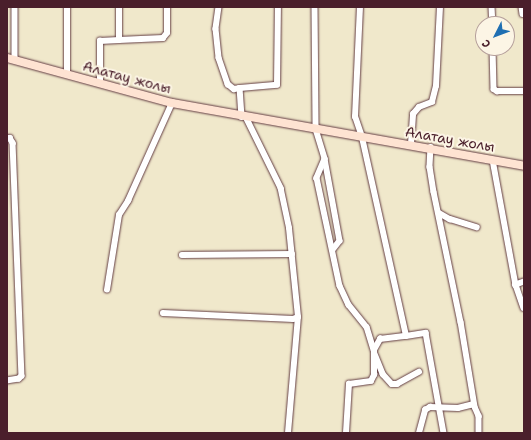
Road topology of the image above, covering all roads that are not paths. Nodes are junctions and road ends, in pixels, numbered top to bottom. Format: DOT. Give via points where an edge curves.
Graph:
graph roads {
  1 [pos="15,7"];
  2 [pos="67,7"];
  3 [pos="119,7"];
  4 [pos="167,7"];
  5 [pos="219,7"];
  6 [pos="278,7"];
  7 [pos="315,7"];
  8 [pos="360,7"];
  9 [pos="440,7"];
  10 [pos="522,7"];
  11 [pos="523,14"];
  12 [pos="119,40"];
  13 [pos="493,56"];
  14 [pos="11,59"];
  15 [pos="67,74"];
  16 [pos="100,83"];
  17 [pos="240,88"];
  18 [pos="524,91"];
  19 [pos="172,102"];
  20 [pos="247,118"];
  21 [pos="316,129"];
  22 [pos="362,137"];
  23 [pos="7,138"];
  24 [pos="411,144"];
  25 [pos="431,148"];
  26 [pos="325,159"];
  27 [pos="493,160"];
  28 [pos="524,166"];
  29 [pos="439,213"];
  30 [pos="477,227"];
  31 [pos="333,250"];
  32 [pos="292,254"];
  33 [pos="182,255"];
  34 [pos="524,282"];
  35 [pos="516,286"];
  36 [pos="107,290"];
  37 [pos="524,308"];
  38 [pos="163,313"];
  39 [pos="298,316"];
  40 [pos="406,336"];
  41 [pos="374,350"];
  42 [pos="419,372"];
  43 [pos="7,381"];
  44 [pos="474,404"];
  45 [pos="440,407"];
  46 [pos="288,433"];
  47 [pos="346,433"];
  48 [pos="419,433"];
  49 [pos="444,433"];
  50 [pos="479,433"];
  1 -- 14 [label="street"];
  2 -- 15 [label="street"];
  3 -- 12 [label="street"];
  4 -- 12 [label="street" via="167,33 163,38"];
  5 -- 17 [label="street" via="216,29 219,58 228,84 234,89"];
  6 -- 17 [label="street" via="277,84"];
  7 -- 21 [label="street"];
  8 -- 22 [label="street" via="355,117"];
  9 -- 24 [label="street" via="436,86 432,102 419,107 413,114"];
  10 -- 11 [label="street"];
  12 -- 16 [label="street" via="100,41"];
  13 -- 18 [label="street" via="494,89"];
  14 -- 15 [label="main road, Алатау жолы"];
  15 -- 16 [label="main road, Алатау жолы"];
  16 -- 19 [label="main road, Алатау жолы"];
  17 -- 20 [label="street"];
  19 -- 20 [label="main road, Алатау жолы"];
  19 -- 36 [label="street" via="119,215"];
  20 -- 21 [label="main road, Алатау жолы"];
  20 -- 32 [label="street" via="281,189"];
  21 -- 22 [label="main road, Алатау жолы"];
  21 -- 26 [label="street"];
  22 -- 24 [label="main road, Алатау жолы"];
  22 -- 40 [label="street"];
  23 -- 43 [label="street" via="13,143 22,376"];
  24 -- 25 [label="main road, Алатау жолы"];
  25 -- 27 [label="main road, Алатау жолы"];
  25 -- 29 [label="street" via="430,167"];
  26 -- 31 [label="street" via="317,178"];
  26 -- 31 [label="street" via="340,241"];
  27 -- 28 [label="main road, Алатау жолы"];
  27 -- 35 [label="street"];
  29 -- 30 [label="street"];
  29 -- 44 [label="street"];
  31 -- 41 [label="street" via="340,286 349,305 367,327"];
  32 -- 33 [label="street"];
  32 -- 39 [label="street"];
  34 -- 35 [label="street"];
  35 -- 37 [label="street"];
  38 -- 39 [label="street" via="293,319"];
  39 -- 46 [label="street"];
  40 -- 41 [label="street" via="380,339"];
  40 -- 45 [label="street" via="426,333"];
  41 -- 42 [label="street" via="383,374 392,384 397,384"];
  41 -- 47 [label="street" via="374,375 371,381 349,384"];
  44 -- 45 [label="street" via="458,408"];
  44 -- 50 [label="street" via="479,416"];
  45 -- 48 [label="street" via="425,410"];
  45 -- 49 [label="street"];
}
